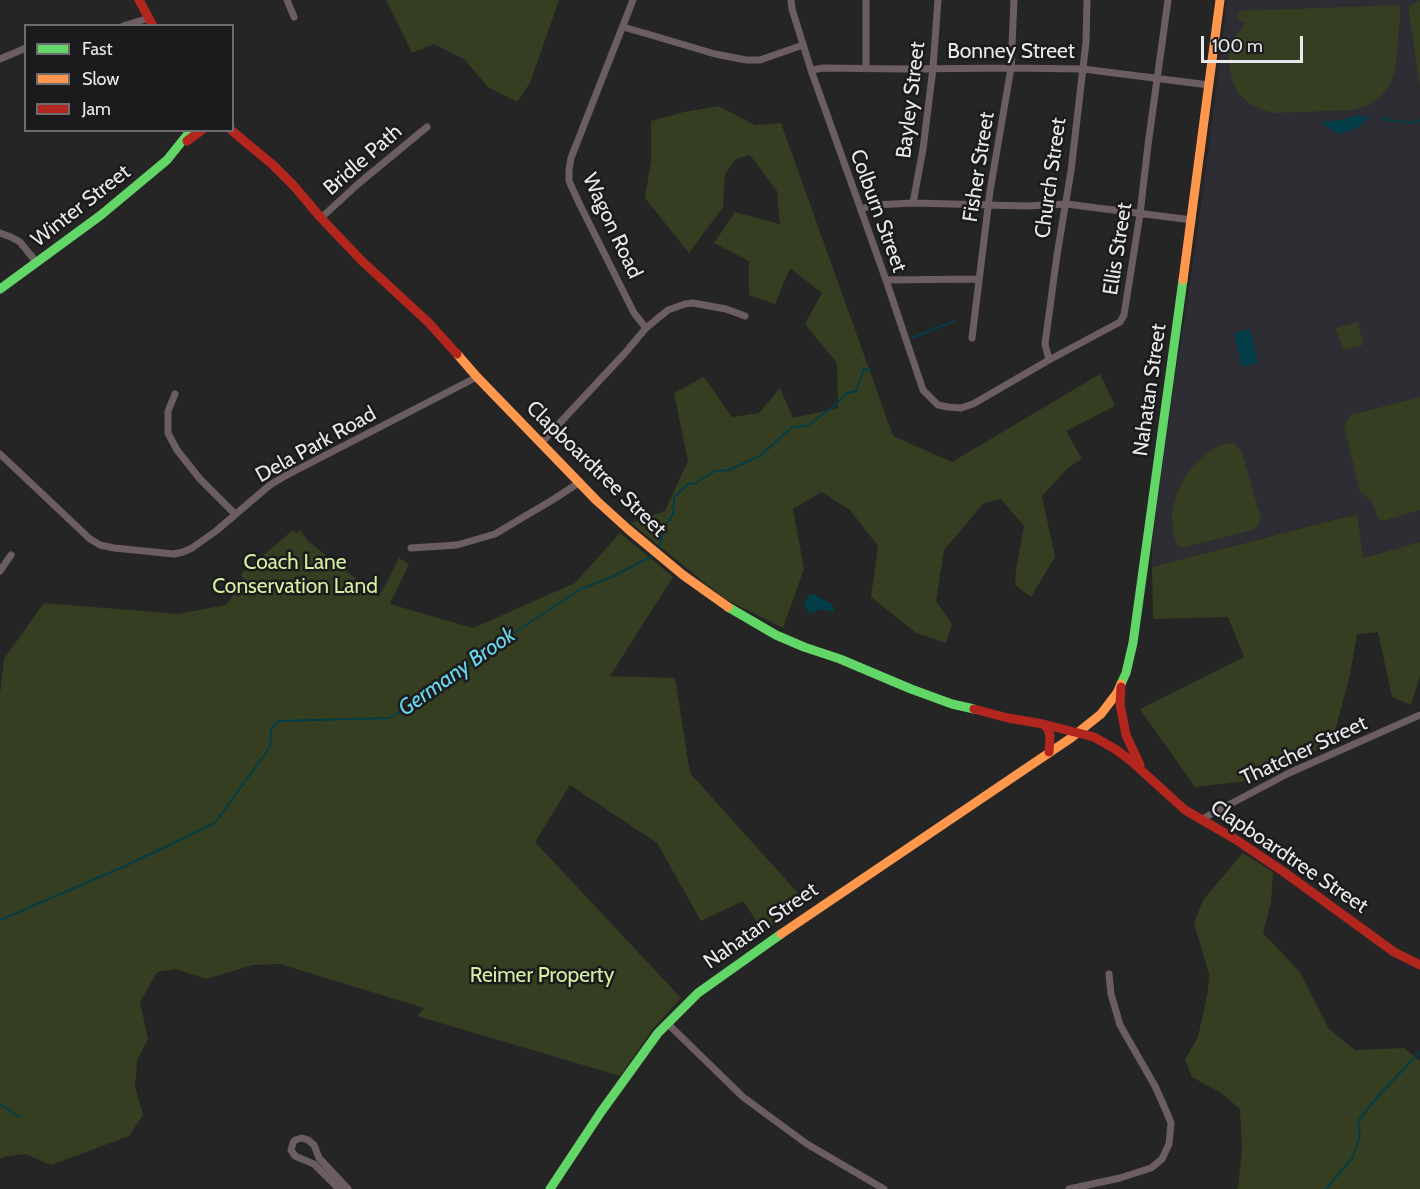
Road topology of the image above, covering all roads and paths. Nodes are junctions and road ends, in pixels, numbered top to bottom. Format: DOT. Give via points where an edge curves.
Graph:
graph roads {
  1 [pos="139,0"];
  2 [pos="287,0"];
  3 [pos="633,0"];
  4 [pos="791,0"];
  5 [pos="866,0"];
  6 [pos="939,0"];
  7 [pos="1014,0"];
  8 [pos="1087,0"];
  9 [pos="1168,0"];
  10 [pos="1220,0"];
  11 [pos="294,17"];
  12 [pos="151,22"];
  13 [pos="622,27"];
  14 [pos="803,45"];
  15 [pos="24,49"];
  16 [pos="0,59"];
  17 [pos="933,68"];
  18 [pos="1011,68"];
  19 [pos="866,69"];
  20 [pos="1083,69"];
  21 [pos="811,70"];
  22 [pos="1158,78"];
  23 [pos="1209,85"];
  24 [pos="427,127"];
  25 [pos="190,132"];
  26 [pos="199,132"];
  27 [pos="233,132"];
  28 [pos="180,145"];
  29 [pos="913,203"];
  30 [pos="989,204"];
  31 [pos="1066,204"];
  32 [pos="861,209"];
  33 [pos="1140,214"];
  34 [pos="321,218"];
  35 [pos="1192,220"];
  36 [pos="0,233"];
  37 [pos="37,263"];
  38 [pos="979,279"];
  39 [pos="886,280"];
  40 [pos="0,289"];
  41 [pos="745,316"];
  42 [pos="646,328"];
  43 [pos="972,338"];
  44 [pos="1049,360"];
  45 [pos="477,377"];
  46 [pos="175,394"];
  47 [pos="961,408"];
  48 [pos="542,442"];
  49 [pos="0,454"];
  50 [pos="580,482"];
  51 [pos="235,514"];
  52 [pos="411,548"];
  53 [pos="11,555"];
  54 [pos="0,571"];
  55 [pos="1122,682"];
  56 [pos="1420,715"];
  57 [pos="1043,724"];
  58 [pos="1078,732"];
  59 [pos="1049,752"];
  60 [pos="1143,771"];
  61 [pos="1202,819"];
  62 [pos="1420,965"];
  63 [pos="1109,974"];
  64 [pos="667,1023"];
  65 [pos="339,1189"];
  66 [pos="348,1189"];
  67 [pos="550,1189"];
  68 [pos="884,1189"];
  69 [pos="1069,1189"];
  1 -- 12 [label="main road"];
  2 -- 11 [label="street"];
  3 -- 13 [label="street, Wagon Road"];
  4 -- 14 [label="street, Colburn Street"];
  5 -- 19 [label="street"];
  6 -- 17 [label="street, Bayley Street"];
  7 -- 18 [label="street, Fisher Street"];
  8 -- 20 [label="street, Church Street"];
  9 -- 22 [label="street, Ellis Street"];
  10 -- 23 [label="main road, Nahatan Street"];
  13 -- 14 [label="street" via="746,60 760,60"];
  13 -- 42 [label="street, Wagon Road" via="571,158 569,181 634,313"];
  14 -- 21 [label="street, Colburn Street"];
  15 -- 16 [label="street"];
  17 -- 18 [label="street, Bonney Street"];
  17 -- 19 [label="street, Bonney Street"];
  17 -- 29 [label="street, Bayley Street"];
  18 -- 20 [label="street, Bonney Street"];
  18 -- 30 [label="street, Fisher Street"];
  19 -- 21 [label="street, Bonney Street"];
  20 -- 22 [label="street, Bonney Street"];
  20 -- 31 [label="street, Church Street"];
  21 -- 32 [label="street, Colburn Street"];
  22 -- 23 [label="street, Bonney Street"];
  22 -- 33 [label="street, Ellis Street"];
  23 -- 35 [label="main road, Nahatan Street"];
  24 -- 34 [label="street, Bridle Path"];
  25 -- 28 [label="main road, Winter Street"];
  26 -- 28 [label="main road, Winter Street"];
  27 -- 34 [label="main road, Clapboardtree Street" via="273,165"];
  28 -- 37 [label="main road, Winter Street" via="158,168"];
  29 -- 30 [label="street"];
  29 -- 32 [label="street"];
  30 -- 31 [label="street"];
  30 -- 38 [label="street, Fisher Street"];
  31 -- 33 [label="street"];
  31 -- 44 [label="street, Church Street" via="1046,344"];
  32 -- 39 [label="street, Colburn Street"];
  33 -- 35 [label="street"];
  33 -- 44 [label="street, Ellis Street" via="1120,322"];
  34 -- 45 [label="main road, Clapboardtree Street" via="428,322"];
  35 -- 55 [label="main road, Nahatan Street" via="1133,643"];
  36 -- 37 [label="street" via="20,242"];
  37 -- 40 [label="main road, Winter Street"];
  38 -- 39 [label="street"];
  38 -- 43 [label="street, Fisher Street"];
  39 -- 47 [label="street, Colburn Street" via="923,390 938,405"];
  41 -- 42 [label="street" via="693,303 668,310"];
  42 -- 48 [label="street"];
  44 -- 47 [label="street, Ellis Street"];
  45 -- 48 [label="main road, Clapboardtree Street"];
  45 -- 51 [label="street, Dela Park Road" via="285,476"];
  46 -- 51 [label="street" via="168,411 168,433 200,480"];
  48 -- 50 [label="main road, Clapboardtree Street"];
  49 -- 51 [label="street, Dela Park Road" via="90,539 114,548 183,552"];
  50 -- 52 [label="street" via="495,534 457,545"];
  50 -- 57 [label="main road, Clapboardtree Street" via="683,575 776,635 952,704"];
  53 -- 54 [label="street"];
  55 -- 58 [label="main road, Nahatan Street" via="1101,714"];
  55 -- 60 [label="main road, Clapboardtree Street" via="1120,704 1126,735"];
  56 -- 61 [label="street, Thatcher Street" via="1288,773"];
  57 -- 58 [label="main road, Clapboardtree Street"];
  57 -- 59 [label="main road" via="1050,736"];
  58 -- 59 [label="main road, Nahatan Street"];
  58 -- 60 [label="main road, Clapboardtree Street" via="1115,748"];
  59 -- 64 [label="main road, Nahatan Street" via="722,975"];
  60 -- 61 [label="main road, Clapboardtree Street" via="1185,810"];
  61 -- 62 [label="main road, Clapboardtree Street" via="1284,872 1394,952"];
  63 -- 69 [label="street" via="1120,1025 1171,1123 1169,1144 1162,1159 1151,1168"];
  64 -- 67 [label="main road, Nahatan Street"];
  64 -- 68 [label="street" via="743,1097 807,1144"];
  65 -- 66 [label="street" via="314,1164 292,1154 295,1140 305,1138 311,1142 319,1158"];
}
